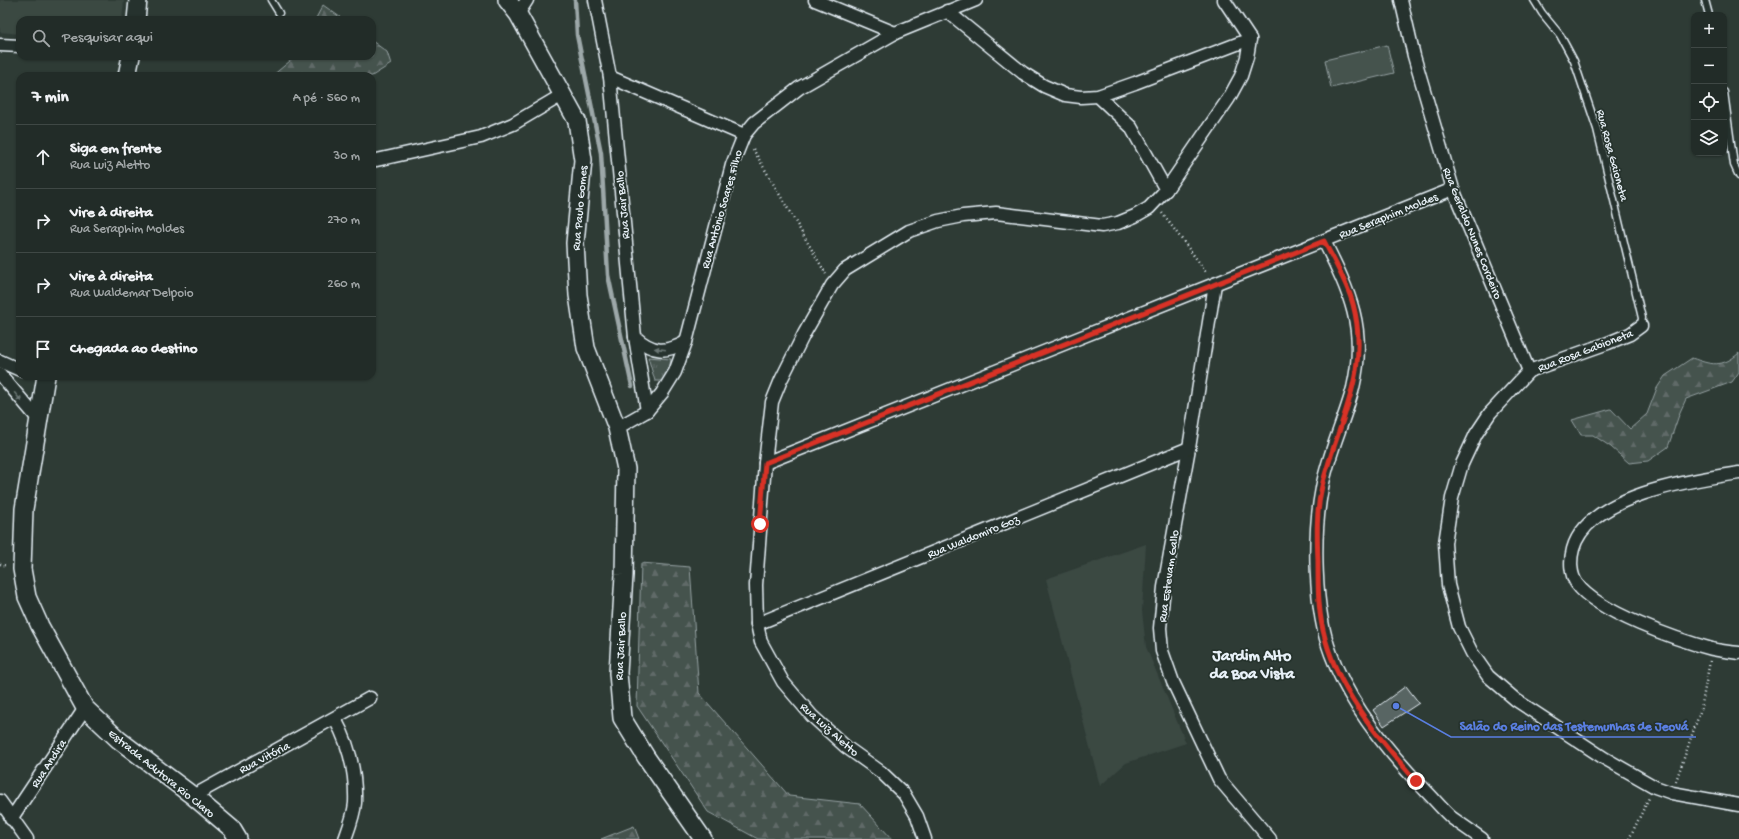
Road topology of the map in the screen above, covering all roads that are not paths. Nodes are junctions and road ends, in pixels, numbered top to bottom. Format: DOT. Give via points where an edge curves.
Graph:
graph roads {
  1 [pos="138,0"];
  2 [pos="272,0"];
  3 [pos="507,0"];
  4 [pos="527,0"];
  5 [pos="595,0"];
  6 [pos="815,0"];
  7 [pos="976,0"];
  8 [pos="1224,0"];
  9 [pos="1401,0"];
  10 [pos="1534,0"];
  11 [pos="1705,0"];
  12 [pos="947,11"];
  13 [pos="1708,12"];
  14 [pos="278,13"];
  15 [pos="518,14"];
  16 [pos="136,16"];
  17 [pos="894,33"];
  18 [pos="1250,39"];
  19 [pos="0,45"];
  20 [pos="16,46"];
  21 [pos="130,60"];
  22 [pos="127,72"];
  23 [pos="610,77"];
  24 [pos="562,95"];
  25 [pos="1098,96"];
  26 [pos="1727,114"];
  27 [pos="744,135"];
  28 [pos="376,160"];
  29 [pos="1739,176"];
  30 [pos="1453,189"];
  31 [pos="1166,190"];
  32 [pos="1324,241"];
  33 [pos="1215,284"];
  34 [pos="1641,326"];
  35 [pos="635,337"];
  36 [pos="686,342"];
  37 [pos="0,361"];
  38 [pos="16,368"];
  39 [pos="1529,371"];
  40 [pos="0,374"];
  41 [pos="45,380"];
  42 [pos="647,411"];
  43 [pos="38,419"];
  44 [pos="616,428"];
  45 [pos="1189,448"];
  46 [pos="765,463"];
  47 [pos="1739,473"];
  48 [pos="758,624"];
  49 [pos="1739,653"];
  50 [pos="370,698"];
  51 [pos="85,708"];
  52 [pos="335,719"];
  53 [pos="192,796"];
  54 [pos="0,801"];
  55 [pos="1739,805"];
  56 [pos="6,818"];
  57 [pos="27,839"];
  58 [pos="238,839"];
  59 [pos="345,839"];
  60 [pos="704,839"];
  61 [pos="925,839"];
  62 [pos="1270,839"];
  63 [pos="1482,839"];
  1 -- 16 [label="main road"];
  2 -- 14 [label="lane"];
  3 -- 15 [label="main road, Rua Paulo Gomes"];
  4 -- 15 [label="street"];
  5 -- 23 [label="street, Rua Jair Ballo"];
  6 -- 17 [label="street"];
  7 -- 12 [label="street, Rua Antônio Soares Filho"];
  8 -- 18 [label="street"];
  9 -- 30 [label="street, Rua Geraldo Nunes Cordeiro" via="1414,56"];
  10 -- 34 [label="lane, Rua Rosa Gaioneta" via="1568,48 1596,129 1630,265 1642,318"];
  11 -- 13 [label="lane"];
  12 -- 17 [label="street, Rua Antônio Soares Filho"];
  12 -- 25 [label="street" via="1023,73 1044,86 1065,95"];
  15 -- 24 [label="main road, Rua Paulo Gomes"];
  17 -- 27 [label="street, Rua Antônio Soares Filho" via="799,88 754,123"];
  18 -- 25 [label="street"];
  18 -- 31 [label="street, Rua Luiz Aletto" via="1241,76 1229,98"];
  19 -- 20 [label="street"];
  21 -- 22 [label="main road"];
  23 -- 27 [label="street"];
  23 -- 35 [label="street, Rua Jair Ballo"];
  24 -- 28 [label="street" via="513,124 481,137"];
  24 -- 44 [label="main road, Rua Paulo Gomes" via="577,121 583,160 575,243 578,295 586,348"];
  25 -- 31 [label="street" via="1131,127"];
  26 -- 29 [label="lane" via="1734,165"];
  27 -- 36 [label="street, Rua Antônio Soares Filho" via="732,165"];
  30 -- 32 [label="street, Rua Seraphim Moldes"];
  30 -- 39 [label="street, Rua Geraldo Nunes Cordeiro"];
  31 -- 46 [label="street, Rua Luiz Aletto" via="1136,216 1102,226 996,213 938,221 909,231 845,270 832,285 781,380 772,402"];
  32 -- 33 [label="street, Rua Seraphim Moldes"];
  32 -- 63 [label="street" via="1353,303 1359,357 1353,389 1322,487 1317,525 1318,597 1323,630 1343,681 1363,716 1384,744 1451,817"];
  33 -- 45 [label="street, Rua Estevam Gallo"];
  33 -- 46 [label="street, Rua Seraphim Moldes"];
  34 -- 39 [label="street, Rua Rosa Gabioneta" via="1608,344"];
  36 -- 35 [label="street, one-way" via="671,350 645,346"];
  35 -- 42 [label="street, Rua Jair Ballo"];
  36 -- 42 [label="street, Rua Antônio Soares Filho" via="675,372"];
  37 -- 38 [label="street"];
  39 -- 55 [label="street, Rua Rosa Gabioneta" via="1490,413 1476,434 1462,464 1452,498 1445,543 1448,585 1460,627 1472,653 1488,676 1516,700 1604,758 1655,787 1672,793"];
  40 -- 43 [label="street, one-way"];
  41 -- 43 [label="main road, Estrada Adutora Rio Claro"];
  42 -- 44 [label="street, Rua Antônio Soares Filho"];
  43 -- 51 [label="main road, Estrada Adutora Rio Claro" via="24,509 22,569 28,597 40,626"];
  44 -- 60 [label="main road, Rua Jair Ballo" via="626,468 624,575 618,673 622,718 646,757"];
  45 -- 48 [label="street, Rua Waldomiro Goz"];
  45 -- 62 [label="street, Rua Estevam Gallo" via="1164,587 1160,628 1162,651 1173,682 1219,779"];
  46 -- 48 [label="street, Rua Luiz Aletto" via="756,585"];
  47 -- 49 [label="street" via="1665,488 1621,502 1598,516 1585,529 1575,542 1571,567 1577,584 1592,598 1620,615 1713,649"];
  48 -- 61 [label="street, Rua Luiz Aletto" via="761,642 783,682 812,716 904,794 917,816"];
  50 -- 52 [label="street, Rua Vitória"];
  51 -- 53 [label="main road, Estrada Adutora Rio Claro" via="119,740"];
  51 -- 56 [label="street, Rua Andira"];
  52 -- 53 [label="street, Rua Vitória"];
  52 -- 59 [label="street" via="347,744 354,784 355,804"];
  53 -- 58 [label="main road, Estrada Adutora Rio Claro" via="232,830"];
  54 -- 56 [label="street"];
  56 -- 57 [label="street"];
}
